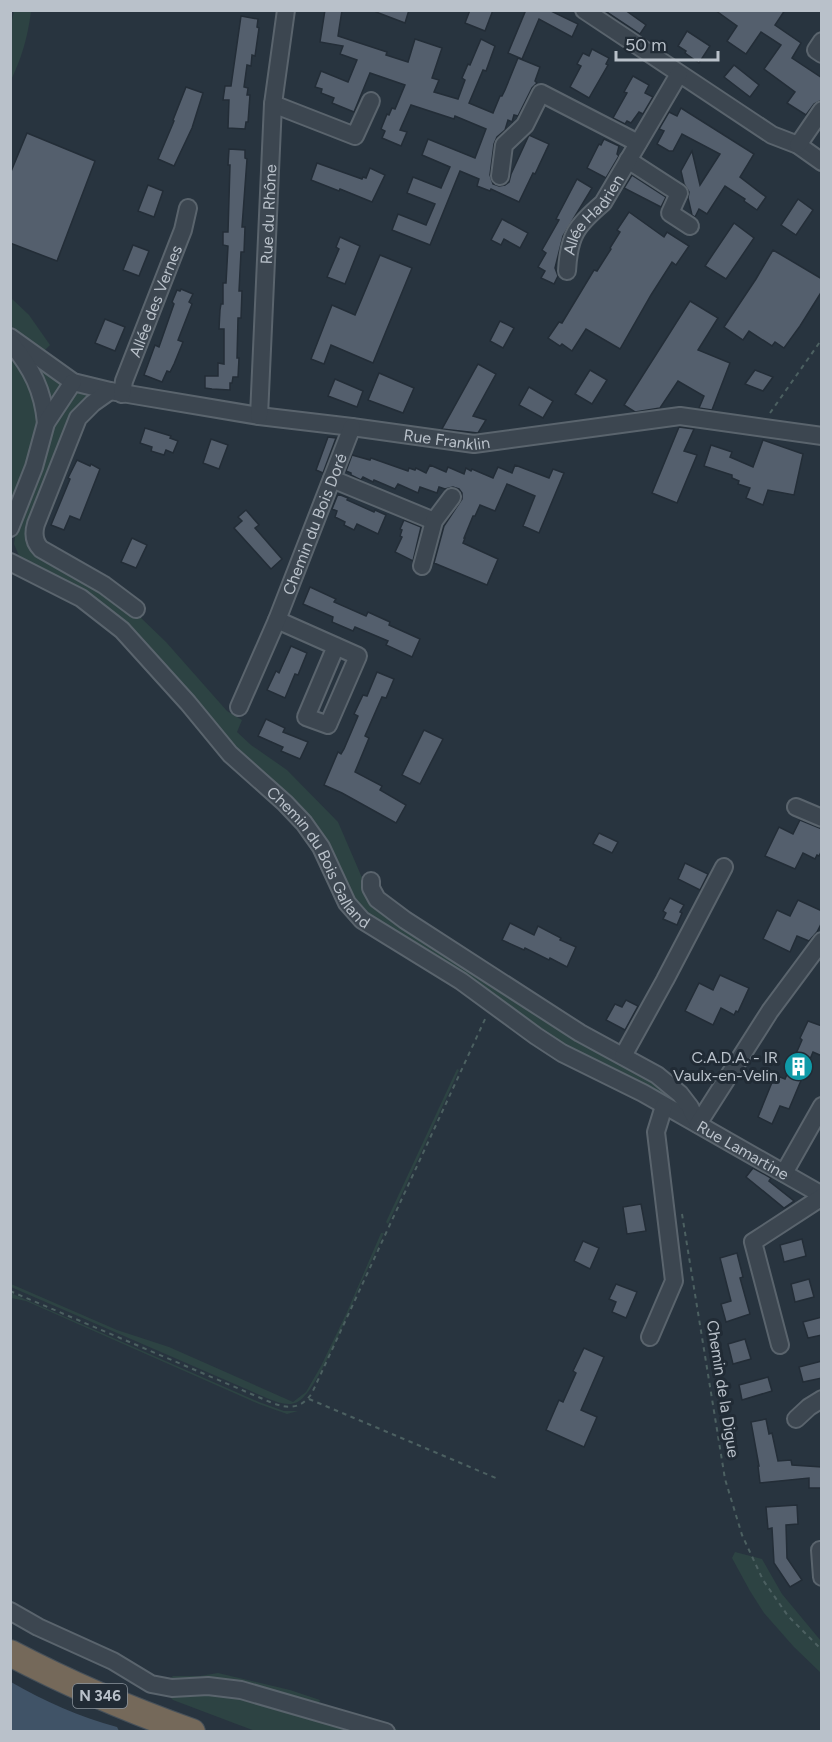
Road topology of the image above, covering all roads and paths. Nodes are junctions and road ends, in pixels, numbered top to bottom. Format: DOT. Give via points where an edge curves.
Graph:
graph roads {
  1 [pos="286,10"];
  2 [pos="584,10"];
  3 [pos="822,41"];
  4 [pos="822,54"];
  5 [pos="679,74"];
  6 [pos="371,101"];
  7 [pos="273,104"];
  8 [pos="822,110"];
  9 [pos="638,143"];
  10 [pos="798,145"];
  11 [pos="628,160"];
  12 [pos="822,162"];
  13 [pos="500,176"];
  14 [pos="188,207"];
  15 [pos="690,226"];
  16 [pos="567,271"];
  17 [pos="10,338"];
  18 [pos="822,339"];
  19 [pos="10,343"];
  20 [pos="72,382"];
  21 [pos="116,392"];
  22 [pos="259,416"];
  23 [pos="46,423"];
  24 [pos="352,427"];
  25 [pos="760,427"];
  26 [pos="822,436"];
  27 [pos="332,479"];
  28 [pos="452,497"];
  29 [pos="434,521"];
  30 [pos="10,528"];
  31 [pos="10,562"];
  32 [pos="422,566"];
  33 [pos="136,609"];
  34 [pos="277,620"];
  35 [pos="336,646"];
  36 [pos="239,707"];
  37 [pos="796,807"];
  38 [pos="822,818"];
  39 [pos="724,867"];
  40 [pos="371,881"];
  41 [pos="822,941"];
  42 [pos="492,1003"];
  43 [pos="622,1056"];
  44 [pos="664,1106"];
  45 [pos="822,1106"];
  46 [pos="698,1124"];
  47 [pos="784,1173"];
  48 [pos="822,1196"];
  49 [pos="681,1208"];
  50 [pos="10,1291"];
  51 [pos="650,1337"];
  52 [pos="780,1345"];
  53 [pos="309,1399"];
  54 [pos="822,1399"];
  55 [pos="796,1419"];
  56 [pos="496,1478"];
  57 [pos="820,1551"];
  58 [pos="822,1577"];
  59 [pos="10,1611"];
  60 [pos="822,1650"];
  61 [pos="10,1653"];
  62 [pos="192,1731"];
  63 [pos="386,1731"];
  1 -- 7 [label="street, Rue du Rhône"];
  2 -- 5 [label="street"];
  3 -- 4 [label="street" via="816,50"];
  5 -- 9 [label="street, Allée Hadrien"];
  5 -- 10 [label="street" via="772,135"];
  6 -- 7 [label="street" via="355,136"];
  7 -- 22 [label="street, Rue du Rhône"];
  8 -- 10 [label="street"];
  9 -- 11 [label="street, Allée Hadrien"];
  9 -- 13 [label="street" via="541,93 525,125 504,145"];
  10 -- 12 [label="street"];
  11 -- 15 [label="street, Allée Hadrien" via="679,193 670,213"];
  11 -- 16 [label="street, Allée Hadrien" via="603,203 575,233 568,248"];
  14 -- 21 [label="street, Allée des Vernes" via="183,230 124,381"];
  17 -- 20 [label="street"];
  18 -- 25 [label="path"];
  19 -- 23 [label="street" via="37,380"];
  20 -- 21 [label="street, Rue Franklin"];
  20 -- 23 [label="street"];
  21 -- 22 [label="street, Rue Franklin"];
  21 -- 33 [label="street" via="93,403 78,418 34,535 41,549 104,585"];
  22 -- 24 [label="street, Rue Franklin"];
  23 -- 30 [label="street"];
  24 -- 25 [label="street, Rue Franklin" via="474,444 680,416"];
  24 -- 27 [label="street, Chemin du Bois Doré"];
  25 -- 26 [label="street, Rue Franklin"];
  27 -- 29 [label="street"];
  27 -- 34 [label="street, Chemin du Bois Doré"];
  28 -- 29 [label="street"];
  29 -- 32 [label="street"];
  31 -- 42 [label="street, Chemin du Bois Galland" via="81,598 122,630 230,754 304,823 321,847 347,903 362,920"];
  34 -- 35 [label="street"];
  34 -- 36 [label="street, Chemin du Bois Doré"];
  37 -- 38 [label="street"];
  39 -- 43 [label="street"];
  40 -- 43 [label="street" via="377,899 398,915 566,1025"];
  41 -- 46 [label="street" via="770,1011"];
  42 -- 44 [label="street, Chemin du Bois Galland" via="562,1053"];
  42 -- 53 [label="path"];
  43 -- 46 [label="street" via="670,1084 690,1107"];
  44 -- 46 [label="street, Rue Lamartine"];
  44 -- 51 [label="street" via="657,1132 674,1281"];
  45 -- 47 [label="street"];
  46 -- 47 [label="street, Rue Lamartine"];
  47 -- 48 [label="street, Rue Lamartine"];
  48 -- 52 [label="street" via="753,1242"];
  49 -- 60 [label="path, Chemin de la Digue" via="725,1479 742,1535 763,1580 788,1617"];
  50 -- 53 [label="path" via="280,1406 300,1406"];
  53 -- 56 [label="path"];
  54 -- 55 [label="street"];
  57 -- 58 [label="street"];
  59 -- 63 [label="street" via="151,1684 241,1690"];
  61 -- 62 [label="highway, N 346" via="103,1697"];
}
